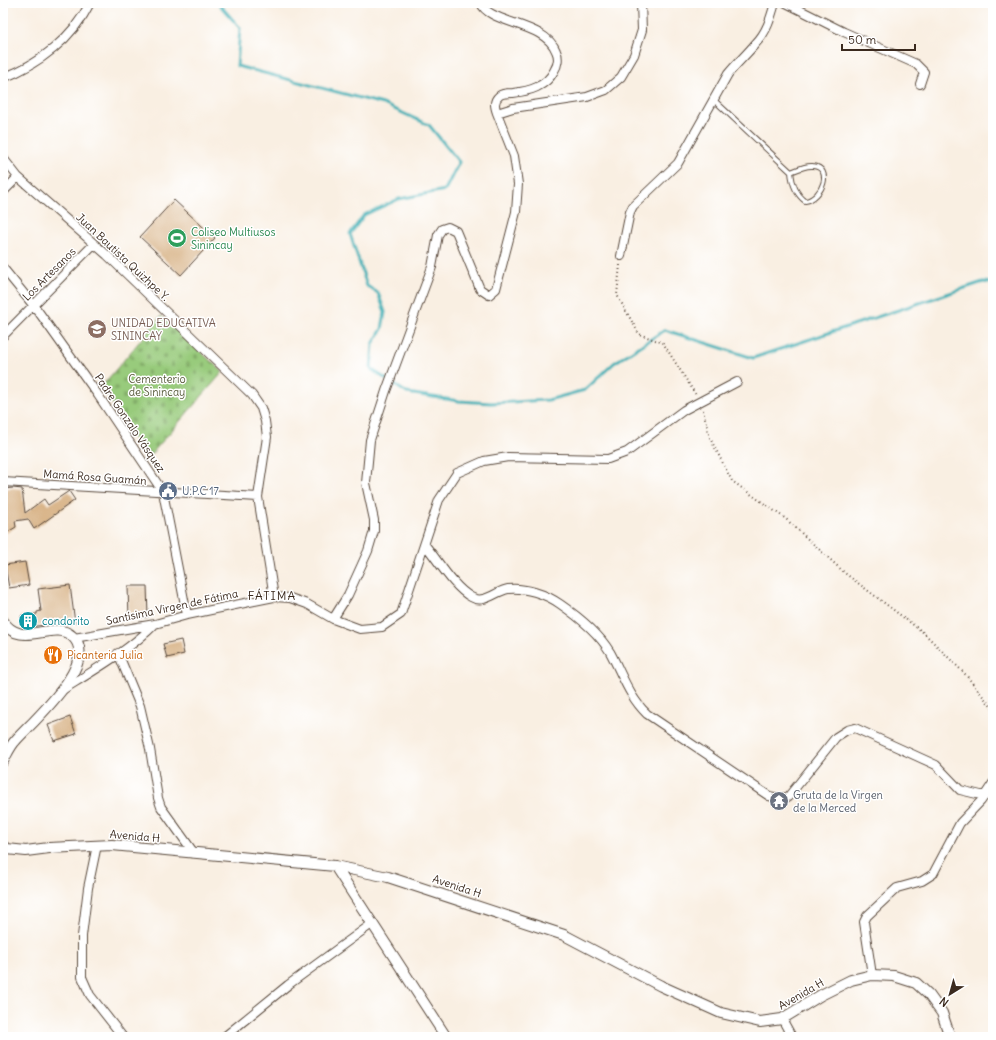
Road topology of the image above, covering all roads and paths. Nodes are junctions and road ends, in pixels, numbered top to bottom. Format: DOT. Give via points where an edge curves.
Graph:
graph roads {
  1 [pos="90,3"];
  2 [pos="481,3"];
  3 [pos="641,3"];
  4 [pos="775,3"];
  5 [pos="786,3"];
  6 [pos="3,78"];
  7 [pos="920,84"];
  8 [pos="714,100"];
  9 [pos="497,113"];
  10 [pos="3,158"];
  11 [pos="792,172"];
  12 [pos="18,177"];
  13 [pos="3,192"];
  14 [pos="94,244"];
  15 [pos="621,256"];
  16 [pos="3,268"];
  17 [pos="33,305"];
  18 [pos="3,336"];
  19 [pos="737,382"];
  20 [pos="700,401"];
  21 [pos="3,482"];
  22 [pos="163,492"];
  23 [pos="258,497"];
  24 [pos="424,545"];
  25 [pos="274,597"];
  26 [pos="187,615"];
  27 [pos="333,619"];
  28 [pos="3,620"];
  29 [pos="155,624"];
  30 [pos="74,638"];
  31 [pos="118,653"];
  32 [pos="63,689"];
  33 [pos="993,709"];
  34 [pos="3,761"];
  35 [pos="993,783"];
  36 [pos="985,796"];
  37 [pos="97,845"];
  38 [pos="3,846"];
  39 [pos="194,853"];
  40 [pos="335,866"];
  41 [pos="373,923"];
  42 [pos="872,975"];
  43 [pos="782,1019"];
  44 [pos="123,1037"];
  45 [pos="224,1037"];
  46 [pos="446,1037"];
  47 [pos="792,1037"];
  48 [pos="950,1037"];
  1 -- 6 [label="street" via="80,21 53,49 25,68"];
  2 -- 9 [label="street" via="486,11 542,35 552,44 558,59 551,78 540,86 497,97 494,104"];
  3 -- 9 [label="street" via="642,30 634,55 621,77 606,90 587,97 513,108"];
  4 -- 8 [label="street" via="764,32 732,69"];
  5 -- 7 [label="street" via="916,64 924,72"];
  8 -- 11 [label="lane"];
  8 -- 15 [label="street" via="678,163 633,206"];
  9 -- 27 [label="street" via="514,156 518,184 516,212 496,290 489,295 480,289 456,231 448,227 442,229 438,235 432,267 370,440 366,483 374,531 348,595"];
  10 -- 12 [label="street, Juan Bautista Quizhpe Y."];
  11 -- 11 [label="lane" via="799,196 805,201 812,200 818,195 824,177 819,168 812,166"];
  12 -- 13 [label="street"];
  12 -- 14 [label="street, Juan Bautista Quizhpe Y."];
  14 -- 17 [label="street, Los Artesanos"];
  14 -- 23 [label="street, Juan Bautista Quizhpe Y." via="252,395 261,408 267,438"];
  15 -- 20 [label="path" via="617,295 639,334 663,343"];
  16 -- 17 [label="street, Padre Gonzalo Vásquez"];
  17 -- 18 [label="street, Los Artesanos"];
  17 -- 22 [label="street, Padre Gonzalo Vásquez" via="98,394"];
  19 -- 20 [label="street, Santísima Virgen de Fátima"];
  20 -- 24 [label="street, Santísima Virgen de Fátima" via="627,452 608,459 508,457 484,461 457,472 439,500"];
  20 -- 33 [label="path" via="710,438 732,481 786,519 846,574 924,633 966,674"];
  21 -- 22 [label="street, Mamá Rosa Guamán"];
  22 -- 23 [label="street, Mamá Rosa Guamán"];
  22 -- 26 [label="street, Padre Gonzalo Vásquez"];
  23 -- 25 [label="street, Juan Bautista Quizhpe Y."];
  24 -- 27 [label="street, Santísima Virgen de Fátima" via="402,614 382,627 360,629"];
  24 -- 36 [label="street" via="461,590 472,598 487,599 506,589 519,589 558,602 585,622 598,636 610,652 630,693 647,714 769,796 788,797 836,737 855,728 936,765 960,790"];
  25 -- 26 [label="street, Santísima Virgen de Fátima"];
  25 -- 27 [label="street, Santísima Virgen de Fátima" via="301,602"];
  26 -- 29 [label="street, Santísima Virgen de Fátima"];
  28 -- 30 [label="street" via="12,631 20,634 62,630"];
  29 -- 30 [label="street, Santísima Virgen de Fátima"];
  29 -- 31 [label="street" via="147,633"];
  30 -- 32 [label="street" via="80,652 78,665"];
  31 -- 32 [label="street"];
  31 -- 39 [label="street" via="140,706 161,807"];
  32 -- 34 [label="street" via="14,741"];
  35 -- 36 [label="street"];
  36 -- 42 [label="street" via="960,823 933,874 922,881 897,888 867,916 864,922"];
  37 -- 38 [label="street, Avenida H" via="26,851 6,849"];
  37 -- 39 [label="street, Avenida H"];
  37 -- 44 [label="street" via="82,936 82,977 90,995"];
  39 -- 40 [label="street, Avenida H"];
  40 -- 41 [label="street"];
  40 -- 43 [label="street, Avenida H" via="395,879 564,935 661,986 721,1013 760,1022"];
  41 -- 45 [label="street" via="288,985"];
  41 -- 46 [label="street"];
  42 -- 43 [label="street, Avenida H" via="851,980"];
  42 -- 48 [label="street, Avenida H" via="894,976 916,983 942,1013"];
  43 -- 47 [label="street"];
}
